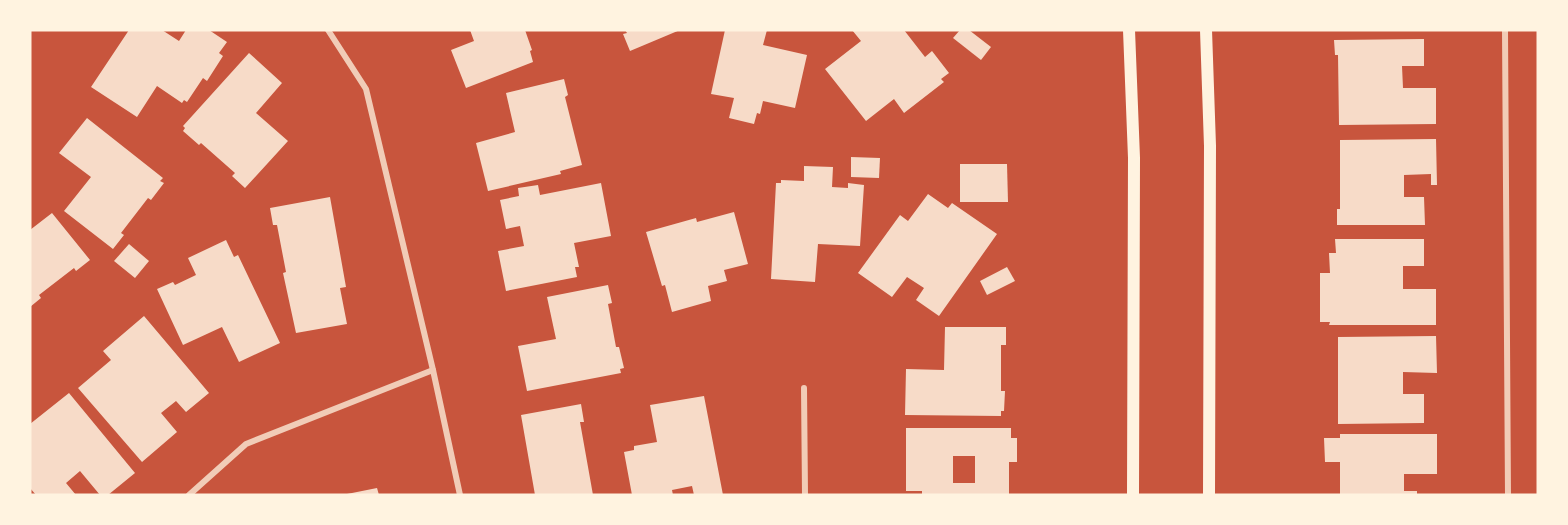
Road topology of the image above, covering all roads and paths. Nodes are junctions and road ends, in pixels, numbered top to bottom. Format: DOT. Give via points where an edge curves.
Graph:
graph roads {
  1 [pos="328,30"];
  2 [pos="1129,30"];
  3 [pos="1206,30"];
  4 [pos="1506,30"];
  5 [pos="433,370"];
  6 [pos="804,388"];
  7 [pos="189,495"];
  8 [pos="460,495"];
  9 [pos="806,495"];
  10 [pos="1133,495"];
  11 [pos="1209,495"];
  12 [pos="1508,495"];
  1 -- 5 [label="street" via="366,89"];
  2 -- 10 [label="main road" via="1134,158"];
  3 -- 11 [label="main road" via="1210,146"];
  4 -- 12 [label="street"];
  5 -- 7 [label="street" via="246,444"];
  5 -- 8 [label="street"];
  6 -- 9 [label="street"];
}
